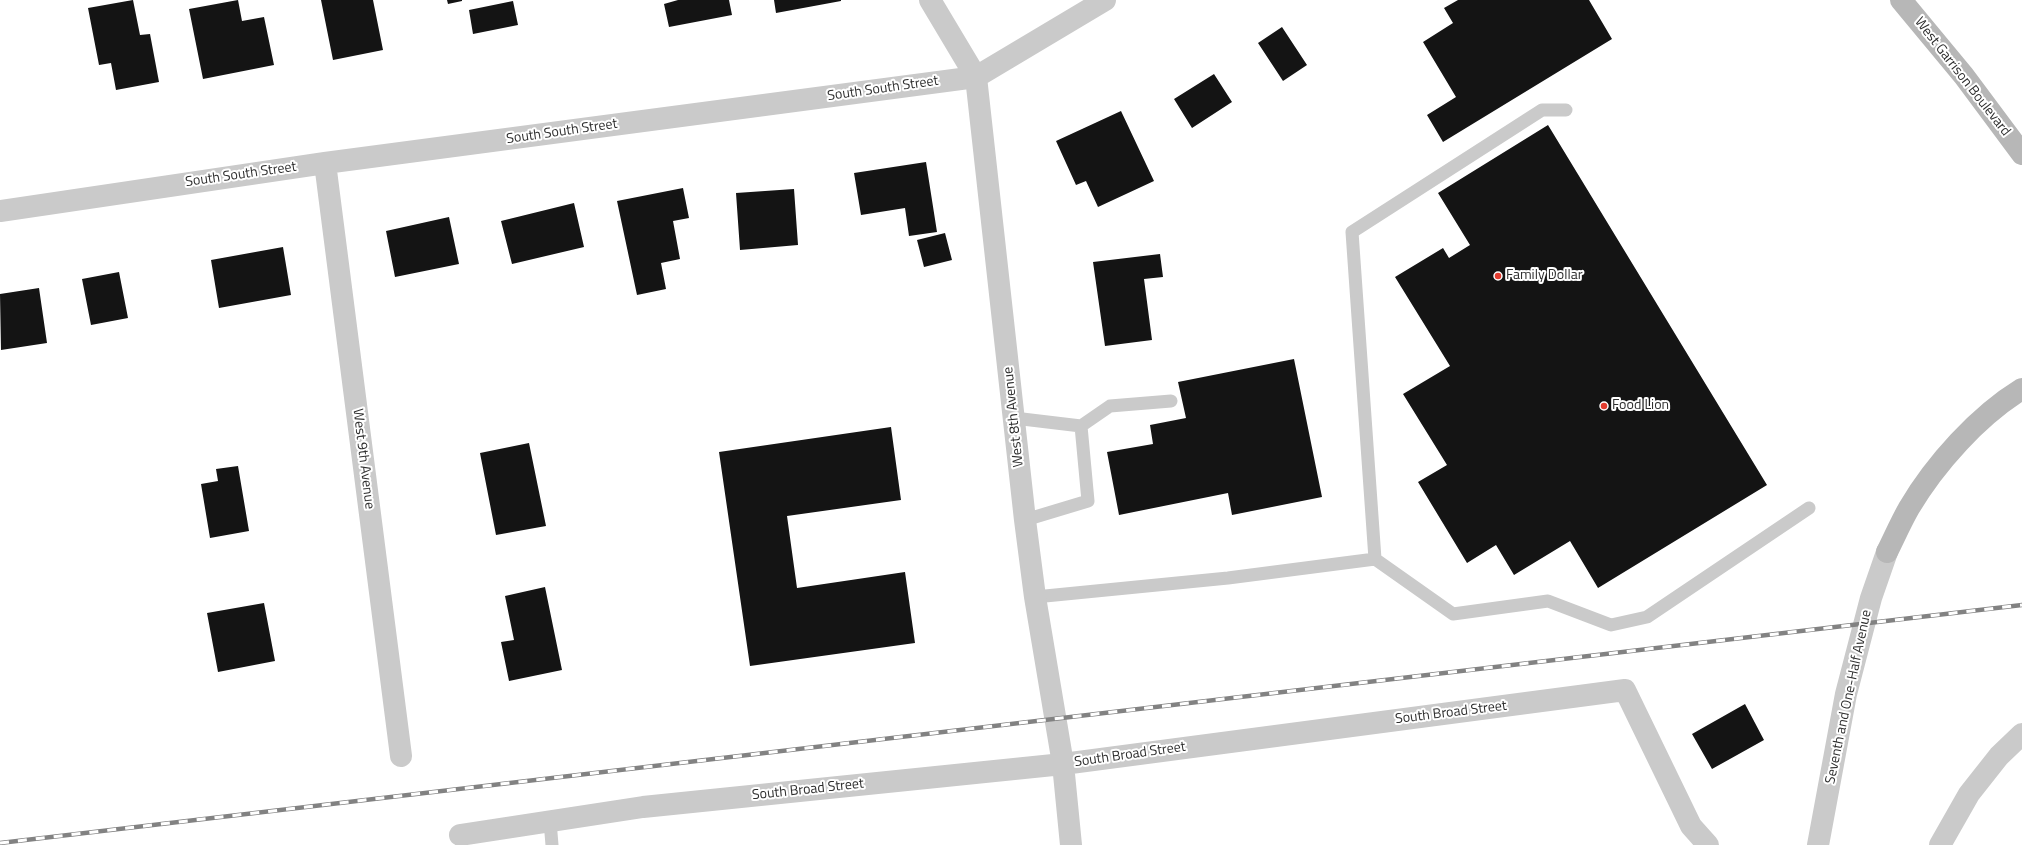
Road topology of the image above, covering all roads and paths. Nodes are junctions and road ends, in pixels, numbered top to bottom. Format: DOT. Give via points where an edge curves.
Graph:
graph roads {
  1 [pos="930,0"];
  2 [pos="1105,0"];
  3 [pos="1901,0"];
  4 [pos="976,77"];
  5 [pos="1566,110"];
  6 [pos="2022,154"];
  7 [pos="325,163"];
  8 [pos="0,211"];
  9 [pos="2022,389"];
  10 [pos="1171,401"];
  11 [pos="1014,418"];
  12 [pos="1082,426"];
  13 [pos="1809,508"];
  14 [pos="1025,520"];
  15 [pos="1887,552"];
  16 [pos="1375,559"];
  17 [pos="1035,597"];
  18 [pos="2022,734"];
  19 [pos="401,756"];
  20 [pos="1063,764"];
  21 [pos="550,821"];
  22 [pos="460,840"];
  23 [pos="552,845"];
  24 [pos="1071,845"];
  25 [pos="1708,845"];
  26 [pos="1818,845"];
  27 [pos="1940,845"];
  1 -- 4 [label="street, West 8th Avenue"];
  2 -- 4 [label="street, South South Street"];
  3 -- 6 [label="main road, West Garrison Boulevard" via="1964,76"];
  4 -- 7 [label="street, South South Street"];
  4 -- 11 [label="street, West 8th Avenue"];
  5 -- 16 [label="lane" via="1542,110 1352,232"];
  7 -- 8 [label="street, South South Street"];
  7 -- 19 [label="street, West 9th Avenue"];
  9 -- 15 [label="main road" via="2006,399 1970,431 1938,468 1909,508"];
  10 -- 12 [label="lane" via="1110,406"];
  11 -- 12 [label="lane"];
  11 -- 14 [label="street, West 8th Avenue"];
  12 -- 14 [label="lane" via="1088,501"];
  13 -- 16 [label="lane" via="1647,617 1611,625 1548,601 1453,614"];
  14 -- 17 [label="street, West 8th Avenue"];
  15 -- 26 [label="street, Seventh and One-Half Avenue" via="1871,598 1846,694"];
  16 -- 17 [label="lane" via="1228,578"];
  17 -- 20 [label="street, West 8th Avenue"];
  18 -- 27 [label="street" via="1999,756 1969,794"];
  20 -- 21 [label="street, South Broad Street" via="643,807"];
  20 -- 24 [label="street, West 8th Avenue"];
  20 -- 25 [label="street, South Broad Street" via="1625,690 1691,826"];
  21 -- 22 [label="street, South Broad Street"];
  21 -- 23 [label="lane"];
}
